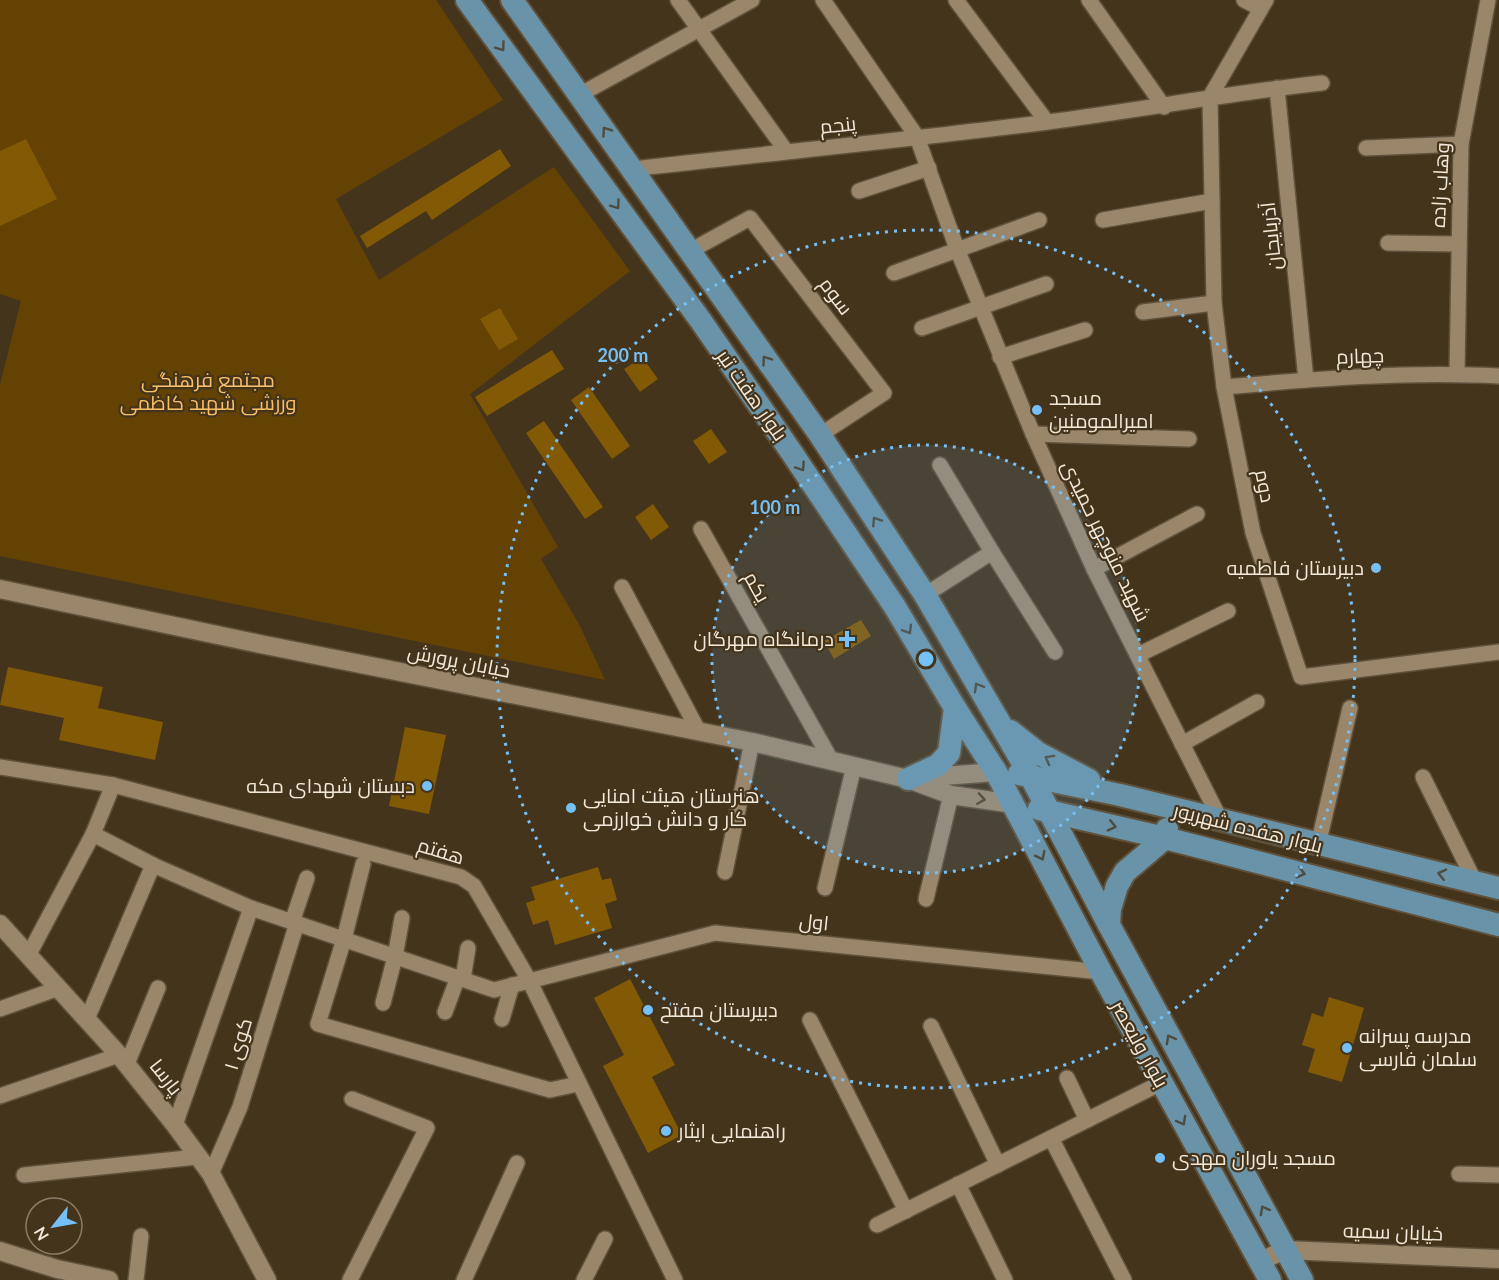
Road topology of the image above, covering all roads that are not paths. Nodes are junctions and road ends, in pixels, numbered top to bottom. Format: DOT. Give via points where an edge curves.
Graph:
graph roads {
  1 [pos="467,0"];
  2 [pos="512,0"];
  3 [pos="678,0"];
  4 [pos="752,0"];
  5 [pos="823,0"];
  6 [pos="956,0"];
  7 [pos="1089,0"];
  8 [pos="1244,0"];
  9 [pos="1488,0"];
  10 [pos="1263,4"];
  11 [pos="699,30"];
  12 [pos="1322,83"];
  13 [pos="1277,88"];
  14 [pos="580,94"];
  15 [pos="1210,97"];
  16 [pos="1164,106"];
  17 [pos="1047,122"];
  18 [pos="917,137"];
  19 [pos="1461,144"];
  20 [pos="1366,148"];
  21 [pos="786,151"];
  22 [pos="632,168"];
  23 [pos="929,168"];
  24 [pos="859,191"];
  25 [pos="1212,201"];
  26 [pos="1039,220"];
  27 [pos="1103,220"];
  28 [pos="1388,243"];
  29 [pos="1459,244"];
  30 [pos="957,249"];
  31 [pos="690,251"];
  32 [pos="894,273"];
  33 [pos="1046,284"];
  34 [pos="726,303"];
  35 [pos="1214,303"];
  36 [pos="980,308"];
  37 [pos="1143,312"];
  38 [pos="701,321"];
  39 [pos="922,328"];
  40 [pos="1085,330"];
  41 [pos="1000,357"];
  42 [pos="1456,374"];
  43 [pos="1499,376"];
  44 [pos="1306,380"];
  45 [pos="1224,387"];
  46 [pos="1033,434"];
  47 [pos="820,435"];
  48 [pos="1189,439"];
  49 [pos="940,465"];
  50 [pos="1197,514"];
  51 [pos="700,529"];
  52 [pos="992,552"];
  53 [pos="1094,569"];
  54 [pos="622,587"];
  55 [pos="0,589"];
  56 [pos="925,595"];
  57 [pos="1227,611"];
  58 [pos="1055,652"];
  59 [pos="1499,653"];
  60 [pos="1138,655"];
  61 [pos="1257,702"];
  62 [pos="955,708"];
  63 [pos="1350,708"];
  64 [pos="998,722"];
  65 [pos="699,732"];
  66 [pos="752,742"];
  67 [pos="1182,744"];
  68 [pos="831,760"];
  69 [pos="854,766"];
  70 [pos="0,767"];
  71 [pos="996,772"];
  72 [pos="1030,775"];
  73 [pos="1423,777"];
  74 [pos="908,779"];
  75 [pos="113,785"];
  76 [pos="951,795"];
  77 [pos="1120,795"];
  78 [pos="1014,804"];
  79 [pos="1170,809"];
  80 [pos="1047,811"];
  81 [pos="1221,821"];
  82 [pos="93,834"];
  83 [pos="1165,838"];
  84 [pos="1318,845"];
  85 [pos="363,864"];
  86 [pos="153,865"];
  87 [pos="725,872"];
  88 [pos="307,878"];
  89 [pos="1475,882"];
  90 [pos="825,888"];
  91 [pos="1499,888"];
  92 [pos="926,899"];
  93 [pos="251,908"];
  94 [pos="402,918"];
  95 [pos="294,923"];
  96 [pos="0,924"];
  97 [pos="1108,925"];
  98 [pos="1499,925"];
  99 [pos="344,939"];
  100 [pos="468,948"];
  101 [pos="29,954"];
  102 [pos="395,957"];
  103 [pos="1101,972"];
  104 [pos="460,978"];
  105 [pos="529,980"];
  106 [pos="512,985"];
  107 [pos="59,988"];
  108 [pos="158,988"];
  109 [pos="383,1004"];
  110 [pos="0,1009"];
  111 [pos="445,1012"];
  112 [pos="87,1019"];
  113 [pos="502,1019"];
  114 [pos="810,1020"];
  115 [pos="931,1026"];
  116 [pos="123,1059"];
  117 [pos="1067,1078"];
  118 [pos="1161,1083"];
  119 [pos="578,1084"];
  120 [pos="0,1096"];
  121 [pos="352,1099"];
  122 [pos="1087,1120"];
  123 [pos="175,1125"];
  124 [pos="1051,1138"];
  125 [pos="197,1156"];
  126 [pos="517,1163"];
  127 [pos="999,1165"];
  128 [pos="211,1174"];
  129 [pos="1459,1174"];
  130 [pos="24,1175"];
  131 [pos="1499,1175"];
  132 [pos="958,1184"];
  133 [pos="906,1211"];
  134 [pos="877,1225"];
  135 [pos="141,1236"];
  136 [pos="606,1239"];
  137 [pos="1285,1250"];
  138 [pos="0,1251"];
  139 [pos="1499,1259"];
  140 [pos="1265,1270"];
  141 [pos="56,1274"];
  142 [pos="109,1280"];
  143 [pos="136,1280"];
  144 [pos="267,1280"];
  145 [pos="350,1280"];
  146 [pos="464,1280"];
  147 [pos="584,1280"];
  148 [pos="675,1280"];
  149 [pos="1005,1280"];
  150 [pos="1124,1280"];
  151 [pos="1302,1280"];
  1 -- 38 [label="main road, بلوار هفت تیر, one-way"];
  2 -- 14 [label="main road, بلوار هفت تیر"];
  3 -- 11 [label="street"];
  4 -- 11 [label="street"];
  5 -- 18 [label="street, شهبد منوچهر حمیدی"];
  6 -- 17 [label="street"];
  7 -- 16 [label="street"];
  8 -- 10 [label="street"];
  9 -- 19 [label="street, وهاب زاده"];
  10 -- 15 [label="street"];
  11 -- 14 [label="street"];
  11 -- 21 [label="street"];
  12 -- 13 [label="street, پنجم"];
  13 -- 15 [label="street, پنجم"];
  13 -- 44 [label="street, آذربایجان"];
  22 -- 14 [label="main road, بلوار هفت تیر, one-way"];
  15 -- 16 [label="street, پنجم"];
  15 -- 25 [label="street, دوم"];
  16 -- 17 [label="street, پنجم"];
  17 -- 18 [label="street, پنجم"];
  18 -- 21 [label="street, پنجم"];
  18 -- 23 [label="street, شهبد منوچهر حمیدی"];
  19 -- 20 [label="street"];
  19 -- 29 [label="street, وهاب زاده"];
  21 -- 22 [label="street, پنجم"];
  22 -- 31 [label="main road, بلوار هفت تیر"];
  23 -- 24 [label="street"];
  23 -- 30 [label="street, شهبد منوچهر حمیدی"];
  25 -- 27 [label="street"];
  25 -- 35 [label="street, دوم"];
  26 -- 30 [label="street"];
  28 -- 29 [label="street"];
  29 -- 42 [label="street, وهاب زاده"];
  30 -- 32 [label="street"];
  30 -- 36 [label="street, شهبد منوچهر حمیدی"];
  31 -- 34 [label="main road, بلوار هفت تیر"];
  31 -- 47 [label="street, سوم" via="750,218 884,393"];
  33 -- 36 [label="street"];
  34 -- 38 [label="main road"];
  47 -- 34 [label="main road, بلوار هفت تیر, one-way"];
  35 -- 37 [label="street"];
  35 -- 45 [label="street, دوم"];
  36 -- 39 [label="street"];
  36 -- 41 [label="street, شهبد منوچهر حمیدی"];
  38 -- 62 [label="main road, بلوار هفت تیر, one-way" via="895,607"];
  40 -- 41 [label="street"];
  41 -- 46 [label="street, شهبد منوچهر حمیدی"];
  42 -- 43 [label="street, چهارم"];
  42 -- 44 [label="street, چهارم"];
  44 -- 45 [label="street, چهارم"];
  45 -- 59 [label="street, دوم" via="1253,533 1301,677"];
  46 -- 48 [label="street"];
  46 -- 53 [label="street, شهبد منوچهر حمیدی"];
  56 -- 47 [label="main road, بلوار هفت تیر, one-way"];
  49 -- 52 [label="street"];
  50 -- 53 [label="street"];
  51 -- 68 [label="street, یکم"];
  52 -- 56 [label="street"];
  52 -- 58 [label="street"];
  53 -- 60 [label="street, شهبد منوچهر حمیدی"];
  54 -- 65 [label="street"];
  55 -- 65 [label="street, خیابان پرورش"];
  64 -- 56 [label="main road, بلوار هفت تیر, one-way"];
  57 -- 60 [label="street"];
  60 -- 67 [label="street, شهبد منوچهر حمیدی"];
  61 -- 67 [label="street"];
  62 -- 71 [label="main road, بلوار هفت تیر"];
  62 -- 74 [label="main road" via="949,753 938,765"];
  63 -- 84 [label="street"];
  64 -- 72 [label="main road, بلوار هفت تیر"];
  77 -- 64 [label="main road, one-way" via="1038,753"];
  65 -- 66 [label="street, خیابان پرورش"];
  66 -- 68 [label="street, خیابان پرورش"];
  66 -- 87 [label="street"];
  67 -- 81 [label="street, شهبد منوچهر حمیدی"];
  68 -- 69 [label="street, خیابان پرورش"];
  69 -- 74 [label="street, خیابان پرورش"];
  69 -- 90 [label="street"];
  70 -- 75 [label="street, هفتم"];
  71 -- 72 [label="main road, بلوار هفده شهریور"];
  71 -- 74 [label="street, خیابان پرورش"];
  71 -- 78 [label="main road, بلوار هفت تیر"];
  72 -- 77 [label="main road, بلوار هفده شهریور"];
  72 -- 80 [label="main road, بلوار هفت تیر"];
  73 -- 89 [label="street"];
  74 -- 76 [label="street, خیابان پرورش"];
  75 -- 82 [label="street"];
  75 -- 105 [label="street, هفتم" via="461,877 474,886"];
  76 -- 78 [label="street, خیابان پرورش, one-way"];
  76 -- 92 [label="street"];
  77 -- 79 [label="main road, بلوار هفده شهریور"];
  78 -- 80 [label="main road, بلوار هفده شهریور"];
  78 -- 103 [label="main road, بلوار ولیعصر, one-way"];
  79 -- 81 [label="main road, بلوار هفده شهریور"];
  79 -- 83 [label="main road"];
  80 -- 83 [label="main road, بلوار هفده شهریور, one-way"];
  80 -- 97 [label="main road, بلوار ولیعصر"];
  81 -- 84 [label="main road, بلوار هفده شهریور"];
  82 -- 86 [label="street, اول"];
  82 -- 101 [label="street"];
  83 -- 97 [label="main road" via="1125,872 1117,886"];
  83 -- 98 [label="main road, بلوار هفده شهریور, one-way"];
  89 -- 84 [label="main road, بلوار هفده شهریور, one-way"];
  85 -- 99 [label="street"];
  86 -- 93 [label="street, اول"];
  86 -- 112 [label="street"];
  88 -- 95 [label="street, کوی ۱"];
  89 -- 91 [label="main road, بلوار هفده شهریور"];
  93 -- 95 [label="street, اول"];
  93 -- 123 [label="street"];
  94 -- 102 [label="street"];
  95 -- 99 [label="street, اول"];
  95 -- 128 [label="street, کوی ۱" via="240,1107"];
  96 -- 101 [label="street, پارسا"];
  137 -- 97 [label="main road, بلوار ولیعصر, one-way"];
  99 -- 102 [label="street, اول"];
  99 -- 119 [label="street" via="318,1024 550,1090"];
  100 -- 104 [label="street"];
  101 -- 107 [label="street, پارسا"];
  102 -- 104 [label="street, اول"];
  102 -- 109 [label="street"];
  103 -- 105 [label="street, اول" via="715,933"];
  103 -- 118 [label="main road, بلوار ولیعصر"];
  104 -- 106 [label="street, اول" via="494,990"];
  104 -- 111 [label="street"];
  105 -- 106 [label="street, اول"];
  105 -- 119 [label="street, هفتم"];
  106 -- 113 [label="street"];
  107 -- 110 [label="street"];
  107 -- 112 [label="street, پارسا"];
  108 -- 116 [label="street"];
  112 -- 116 [label="street, پارسا"];
  114 -- 133 [label="street"];
  115 -- 127 [label="street"];
  116 -- 120 [label="street"];
  116 -- 123 [label="street, پارسا"];
  117 -- 122 [label="street"];
  118 -- 122 [label="street"];
  118 -- 140 [label="main road, بلوار ولیعصر, one-way"];
  119 -- 148 [label="street, هفتم"];
  121 -- 145 [label="street" via="427,1128"];
  122 -- 124 [label="street"];
  123 -- 125 [label="street, پارسا"];
  124 -- 127 [label="street"];
  124 -- 150 [label="street"];
  125 -- 128 [label="street, پارسا"];
  125 -- 130 [label="street"];
  126 -- 146 [label="street"];
  127 -- 132 [label="street"];
  128 -- 144 [label="street, پارسا"];
  129 -- 131 [label="street"];
  132 -- 133 [label="street"];
  132 -- 149 [label="street"];
  133 -- 134 [label="street"];
  135 -- 143 [label="street"];
  136 -- 147 [label="street"];
  137 -- 139 [label="street, خیابان سمیه"];
  137 -- 140 [label="street"];
  137 -- 151 [label="main road, بلوار ولیعصر"];
  138 -- 141 [label="street"];
  141 -- 142 [label="street"];
}
